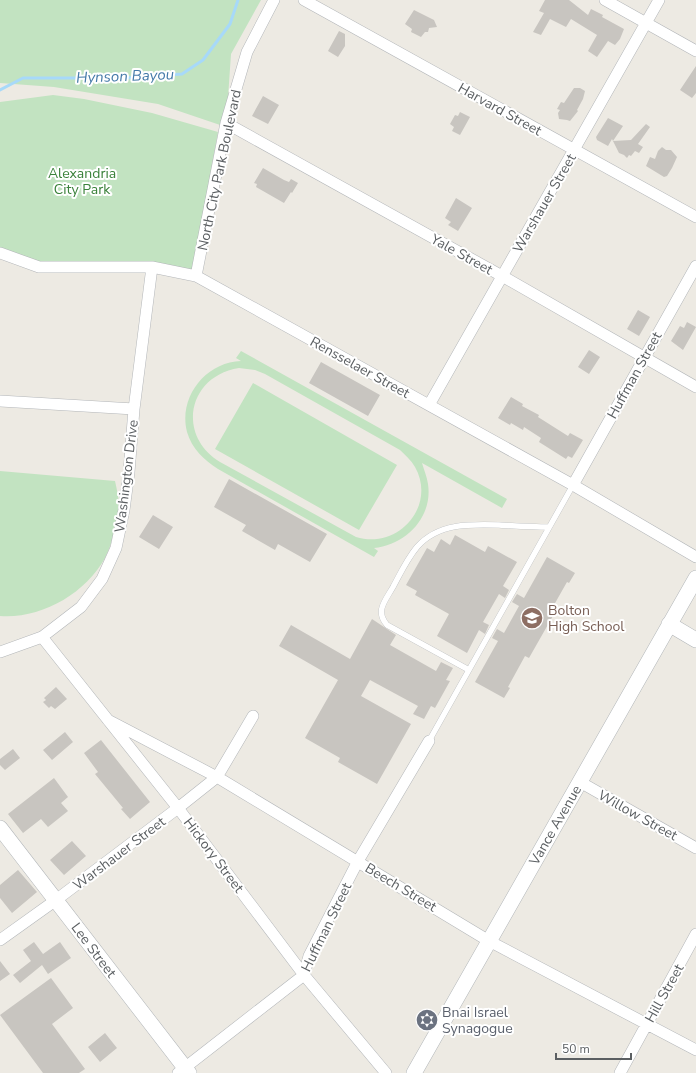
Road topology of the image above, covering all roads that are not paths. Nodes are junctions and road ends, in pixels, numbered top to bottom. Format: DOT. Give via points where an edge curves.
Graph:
graph roads {
  1 [pos="274,0"];
  2 [pos="304,0"];
  3 [pos="605,0"];
  4 [pos="659,0"];
  5 [pos="646,24"];
  6 [pos="696,51"];
  7 [pos="226,123"];
  8 [pos="574,150"];
  9 [pos="696,217"];
  10 [pos="0,253"];
  11 [pos="696,266"];
  12 [pos="152,267"];
  13 [pos="196,276"];
  14 [pos="502,276"];
  15 [pos="644,358"];
  16 [pos="696,387"];
  17 [pos="0,401"];
  18 [pos="429,405"];
  19 [pos="134,409"];
  20 [pos="572,485"];
  21 [pos="549,527"];
  22 [pos="696,557"];
  23 [pos="696,578"];
  24 [pos="669,624"];
  25 [pos="42,637"];
  26 [pos="696,640"];
  27 [pos="0,652"];
  28 [pos="469,670"];
  29 [pos="253,716"];
  30 [pos="108,720"];
  31 [pos="429,741"];
  32 [pos="217,777"];
  33 [pos="580,782"];
  34 [pos="178,808"];
  35 [pos="0,828"];
  36 [pos="696,848"];
  37 [pos="358,861"];
  38 [pos="56,900"];
  39 [pos="696,934"];
  40 [pos="0,940"];
  41 [pos="489,941"];
  42 [pos="304,975"];
  43 [pos="646,1025"];
  44 [pos="696,1050"];
  45 [pos="184,1071"];
  46 [pos="386,1073"];
  47 [pos="414,1073"];
  48 [pos="620,1073"];
  1 -- 7 [label="street, North City Park Boulevard" via="247,52"];
  2 -- 8 [label="street, Harvard Street"];
  3 -- 5 [label="street"];
  4 -- 5 [label="street, Warshauer Street"];
  5 -- 6 [label="street"];
  5 -- 8 [label="street, Warshauer Street"];
  7 -- 13 [label="street, North City Park Boulevard"];
  7 -- 14 [label="street, Yale Street"];
  8 -- 9 [label="street, Harvard Street"];
  8 -- 14 [label="street, Warshauer Street"];
  10 -- 12 [label="street, Rensselaer Street" via="39,267"];
  11 -- 15 [label="street, Huffman Street"];
  12 -- 13 [label="street, Rensselaer Street"];
  12 -- 19 [label="street, Washington Drive"];
  13 -- 18 [label="street, Rensselaer Street"];
  14 -- 15 [label="street, Yale Street"];
  14 -- 18 [label="street, Warshauer Street"];
  15 -- 16 [label="street, Yale Street"];
  15 -- 20 [label="street, Huffman Street"];
  17 -- 19 [label="street"];
  18 -- 20 [label="street, Rensselaer Street"];
  19 -- 25 [label="street, Washington Drive" via="126,495 116,548 102,579 81,607"];
  20 -- 21 [label="lane"];
  20 -- 22 [label="street, Rensselaer Street"];
  21 -- 28 [label="lane"];
  21 -- 28 [label="lane" via="469,524 452,526 438,532 417,547 384,602 381,610 382,619 387,625"];
  23 -- 24 [label="street, Vance Avenue"];
  24 -- 26 [label="street"];
  24 -- 33 [label="street, Vance Avenue"];
  25 -- 27 [label="street, Washington Drive"];
  25 -- 30 [label="street, Hickory Street"];
  28 -- 31 [label="lane"];
  29 -- 32 [label="street, Warshauer Street"];
  30 -- 32 [label="street, Beech Street"];
  30 -- 34 [label="street, Hickory Street"];
  31 -- 37 [label="street, Huffman Street"];
  32 -- 34 [label="street, Warshauer Street"];
  32 -- 37 [label="street, Beech Street"];
  33 -- 36 [label="street, Willow Street"];
  33 -- 41 [label="street, Vance Avenue"];
  34 -- 38 [label="street, Warshauer Street"];
  34 -- 42 [label="street, Hickory Street"];
  35 -- 38 [label="street, Lee Street"];
  37 -- 41 [label="street, Beech Street"];
  37 -- 42 [label="street, Huffman Street" via="309,956"];
  38 -- 40 [label="street, Warshauer Street"];
  38 -- 45 [label="street, Lee Street"];
  39 -- 43 [label="street, Hill Street"];
  41 -- 43 [label="street, Beech Street"];
  41 -- 47 [label="street, Vance Avenue"];
  42 -- 45 [label="street, Huffman Street"];
  42 -- 46 [label="street, Hickory Street"];
  43 -- 44 [label="street, Beech Street"];
  43 -- 48 [label="street, Hill Street"];
}
